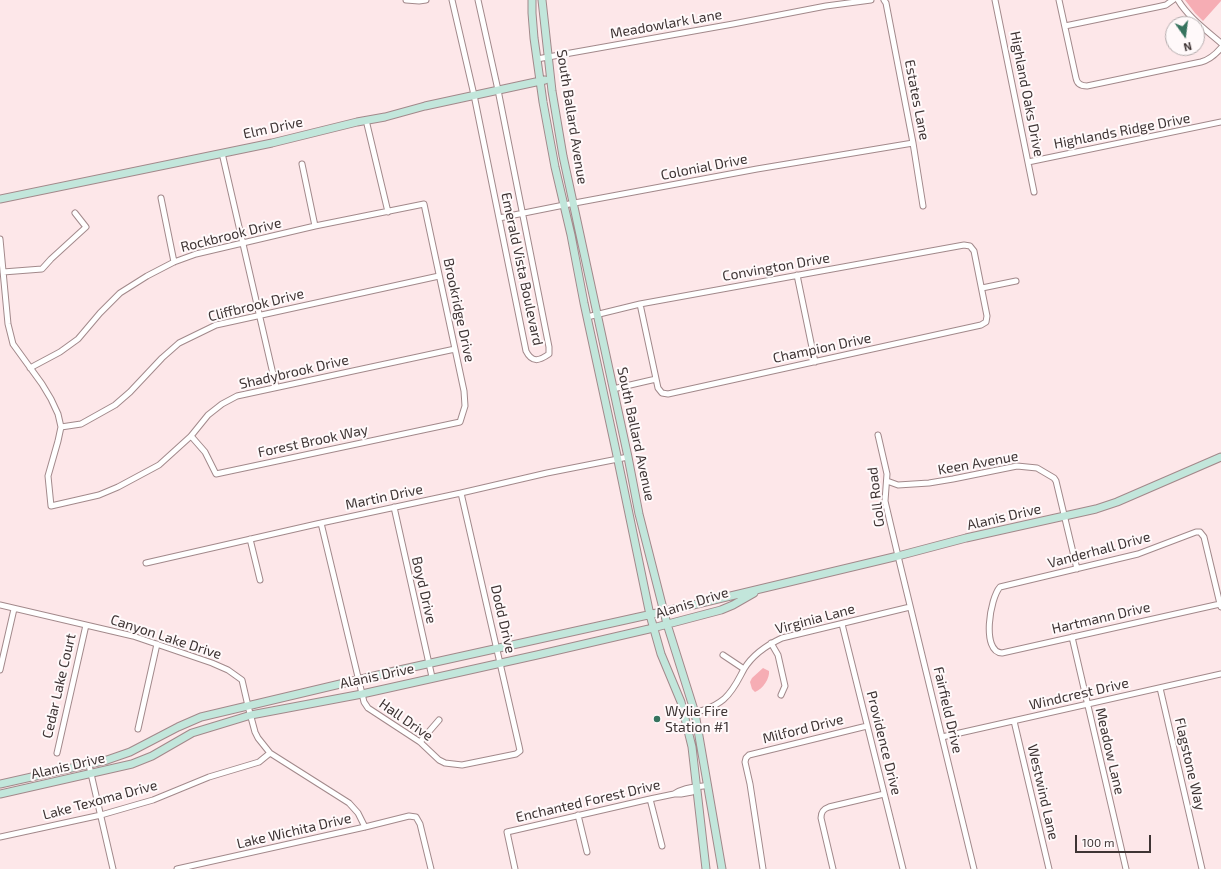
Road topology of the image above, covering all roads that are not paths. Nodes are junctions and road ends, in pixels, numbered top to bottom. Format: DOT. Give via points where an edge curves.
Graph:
graph roads {
  1 [pos="406,0"];
  2 [pos="426,0"];
  3 [pos="452,0"];
  4 [pos="478,0"];
  5 [pos="532,0"];
  6 [pos="542,0"];
  7 [pos="871,0"];
  8 [pos="884,0"];
  9 [pos="995,0"];
  10 [pos="1059,0"];
  11 [pos="1173,0"];
  12 [pos="1178,0"];
  13 [pos="1065,26"];
  14 [pos="1221,43"];
  15 [pos="1221,48"];
  16 [pos="549,58"];
  17 [pos="537,60"];
  18 [pos="540,80"];
  19 [pos="551,80"];
  20 [pos="498,90"];
  21 [pos="474,95"];
  22 [pos="366,120"];
  23 [pos="1221,122"];
  24 [pos="913,143"];
  25 [pos="222,153"];
  26 [pos="1028,162"];
  27 [pos="302,164"];
  28 [pos="1034,192"];
  29 [pos="160,198"];
  30 [pos="0,199"];
  31 [pos="573,203"];
  32 [pos="424,204"];
  33 [pos="564,205"];
  34 [pos="923,206"];
  35 [pos="388,212"];
  36 [pos="75,213"];
  37 [pos="522,214"];
  38 [pos="499,218"];
  39 [pos="315,226"];
  40 [pos="0,238"];
  41 [pos="243,243"];
  42 [pos="174,262"];
  43 [pos="3,272"];
  44 [pos="797,275"];
  45 [pos="439,276"];
  46 [pos="1016,281"];
  47 [pos="982,288"];
  48 [pos="640,304"];
  49 [pos="260,315"];
  50 [pos="597,315"];
  51 [pos="587,317"];
  52 [pos="455,349"];
  53 [pos="815,362"];
  54 [pos="30,368"];
  55 [pos="656,379"];
  56 [pos="276,387"];
  57 [pos="613,389"];
  58 [pos="460,422"];
  59 [pos="61,427"];
  60 [pos="878,435"];
  61 [pos="191,436"];
  62 [pos="628,457"];
  63 [pos="1221,457"];
  64 [pos="618,459"];
  65 [pos="887,481"];
  66 [pos="461,493"];
  67 [pos="394,507"];
  68 [pos="1064,516"];
  69 [pos="322,523"];
  70 [pos="250,539"];
  71 [pos="898,556"];
  72 [pos="146,562"];
  73 [pos="1077,569"];
  74 [pos="260,580"];
  75 [pos="762,589"];
  76 [pos="0,605"];
  77 [pos="1221,605"];
  78 [pos="910,607"];
  79 [pos="14,608"];
  80 [pos="664,611"];
  81 [pos="650,615"];
  82 [pos="667,624"];
  83 [pos="842,624"];
  84 [pos="86,625"];
  85 [pos="653,628"];
  86 [pos="1072,637"];
  87 [pos="771,643"];
  88 [pos="157,644"];
  89 [pos="992,644"];
  90 [pos="497,649"];
  91 [pos="723,655"];
  92 [pos="500,663"];
  93 [pos="429,664"];
  94 [pos="744,669"];
  95 [pos="0,670"];
  96 [pos="1221,674"];
  97 [pos="432,677"];
  98 [pos="359,680"];
  99 [pos="1160,688"];
  100 [pos="362,694"];
  101 [pos="781,695"];
  102 [pos="1087,704"];
  103 [pos="248,706"];
  104 [pos="695,713"];
  105 [pos="251,715"];
  106 [pos="684,715"];
  107 [pos="439,720"];
  108 [pos="1014,721"];
  109 [pos="867,726"];
  110 [pos="138,729"];
  111 [pos="942,737"];
  112 [pos="420,742"];
  113 [pos="520,751"];
  114 [pos="57,753"];
  115 [pos="270,753"];
  116 [pos="89,765"];
  117 [pos="92,774"];
  118 [pos="0,784"];
  119 [pos="708,785"];
  120 [pos="696,788"];
  121 [pos="0,794"];
  122 [pos="884,794"];
  123 [pos="650,799"];
  124 [pos="101,815"];
  125 [pos="578,815"];
  126 [pos="365,827"];
  127 [pos="0,837"];
  128 [pos="662,846"];
  129 [pos="586,852"];
  130 [pos="113,869"];
  131 [pos="177,869"];
  132 [pos="431,869"];
  133 [pos="515,869"];
  134 [pos="706,869"];
  135 [pos="722,869"];
  136 [pos="763,869"];
  137 [pos="833,869"];
  138 [pos="903,869"];
  139 [pos="974,869"];
  140 [pos="1049,869"];
  141 [pos="1126,869"];
  142 [pos="1202,869"];
  1 -- 2 [label="street"];
  3 -- 21 [label="street, Emerald Vista Boulevard"];
  4 -- 20 [label="street, Emerald Vista Boulevard"];
  5 -- 17 [label="main road, South Ballard Avenue"];
  6 -- 16 [label="main road, South Ballard Avenue"];
  7 -- 16 [label="street, Meadowlark Lane" via="826,6"];
  8 -- 24 [label="street, Estates Lane"];
  9 -- 26 [label="street, Highland Oaks Drive"];
  10 -- 13 [label="street"];
  11 -- 13 [label="street" via="1166,5"];
  12 -- 14 [label="street" via="1182,8"];
  13 -- 15 [label="street" via="1077,83 1087,86 1201,62"];
  16 -- 17 [label="street, Meadowlark Lane"];
  16 -- 19 [label="main road, South Ballard Avenue"];
  17 -- 18 [label="main road, South Ballard Avenue"];
  18 -- 19 [label="main road, Elm Drive"];
  18 -- 20 [label="main road, Elm Drive"];
  18 -- 33 [label="main road, South Ballard Avenue"];
  19 -- 31 [label="main road, South Ballard Avenue"];
  20 -- 21 [label="main road, Elm Drive"];
  20 -- 37 [label="street, Emerald Vista Boulevard"];
  21 -- 22 [label="main road, Elm Drive"];
  21 -- 38 [label="street, Emerald Vista Boulevard"];
  22 -- 25 [label="main road, Elm Drive"];
  22 -- 35 [label="street"];
  23 -- 26 [label="street, Highlands Ridge Drive"];
  24 -- 31 [label="street, Colonial Drive"];
  24 -- 34 [label="street, Estates Lane"];
  25 -- 30 [label="main road, Elm Drive"];
  25 -- 41 [label="street"];
  26 -- 28 [label="street, Highland Oaks Drive"];
  27 -- 39 [label="street"];
  29 -- 42 [label="street"];
  31 -- 33 [label="street, Colonial Drive"];
  31 -- 50 [label="main road, South Ballard Avenue"];
  32 -- 35 [label="street, Rockbrook Drive"];
  32 -- 45 [label="street, Brookridge Drive"];
  33 -- 37 [label="street, Colonial Drive"];
  33 -- 51 [label="main road, South Ballard Avenue"];
  35 -- 39 [label="street, Rockbrook Drive"];
  36 -- 43 [label="street" via="86,227 42,269"];
  37 -- 38 [label="street, Colonial Drive"];
  37 -- 38 [label="street, Emerald Vista Boulevard" via="549,347 549,354 536,360 529,357 526,351"];
  39 -- 41 [label="street, Rockbrook Drive"];
  40 -- 43 [label="street"];
  41 -- 42 [label="street, Rockbrook Drive"];
  41 -- 49 [label="street"];
  42 -- 54 [label="street, Rockbrook Drive" via="120,293 78,338 60,352"];
  43 -- 54 [label="street" via="8,324 13,344"];
  44 -- 47 [label="street, Convington Drive" via="964,245 970,246 974,251"];
  44 -- 48 [label="street, Convington Drive"];
  44 -- 53 [label="street"];
  45 -- 49 [label="street, Cliffbrook Drive"];
  45 -- 52 [label="street, Brookridge Drive"];
  46 -- 47 [label="street"];
  47 -- 53 [label="street, Champion Drive" via="987,316 986,322 981,325"];
  48 -- 50 [label="street, Convington Drive"];
  48 -- 55 [label="street"];
  49 -- 56 [label="street"];
  49 -- 59 [label="street, Cliffbrook Drive" via="216,325 179,343 115,405 81,424"];
  50 -- 51 [label="street, Convington Drive"];
  50 -- 57 [label="main road, South Ballard Avenue"];
  51 -- 64 [label="main road, South Ballard Avenue"];
  52 -- 56 [label="street, Shadybrook Drive"];
  52 -- 58 [label="street, Brookridge Drive" via="464,391 465,406"];
  53 -- 55 [label="street, Champion Drive" via="668,394 662,393"];
  54 -- 59 [label="street" via="51,400"];
  55 -- 57 [label="street"];
  56 -- 61 [label="street, Shadybrook Drive" via="237,396 222,404 208,415"];
  57 -- 62 [label="main road, South Ballard Avenue"];
  58 -- 61 [label="street, Forest Brook Way" via="216,474 205,452"];
  59 -- 61 [label="street, Shadybrook Drive" via="48,476 51,506 99,495 118,487 159,465"];
  60 -- 65 [label="street, Goll Road"];
  62 -- 64 [label="street, Martin Drive"];
  62 -- 80 [label="main road, South Ballard Avenue" via="639,514"];
  63 -- 68 [label="main road, Alanis Drive" via="1117,502"];
  64 -- 66 [label="street, Martin Drive"];
  64 -- 81 [label="main road, South Ballard Avenue"];
  65 -- 68 [label="street, Keen Avenue" via="898,485 929,483 1017,466 1037,468 1054,478"];
  65 -- 71 [label="street, Goll Road" via="885,501"];
  66 -- 67 [label="street, Martin Drive"];
  66 -- 90 [label="street, Dodd Drive"];
  67 -- 69 [label="street, Martin Drive"];
  67 -- 93 [label="street, Boyd Drive"];
  68 -- 71 [label="main road, Alanis Drive"];
  68 -- 73 [label="street, Keen Avenue"];
  69 -- 70 [label="street, Martin Drive"];
  69 -- 98 [label="street, Hall Drive"];
  70 -- 72 [label="street, Martin Drive"];
  70 -- 74 [label="street"];
  71 -- 75 [label="main road, Alanis Drive"];
  71 -- 78 [label="street, Fairfield Drive"];
  73 -- 77 [label="street, Vanderhall Drive" via="1138,554 1200,532 1204,537"];
  73 -- 89 [label="street, Vanderhall Drive" via="998,589 990,614 989,630"];
  75 -- 80 [label="main road, Alanis Drive"];
  75 -- 82 [label="main road, Alanis Drive" via="721,610"];
  76 -- 79 [label="street, Canyon Lake Drive"];
  77 -- 86 [label="street, Hartmann Drive"];
  78 -- 83 [label="street, Virginia Lane"];
  78 -- 111 [label="street, Fairfield Drive"];
  79 -- 84 [label="street, Canyon Lake Drive"];
  79 -- 95 [label="street"];
  80 -- 81 [label="main road, Alanis Drive"];
  80 -- 82 [label="main road, South Ballard Avenue"];
  81 -- 85 [label="main road, South Ballard Avenue"];
  81 -- 90 [label="main road, Alanis Drive"];
  82 -- 85 [label="main road, Alanis Drive"];
  82 -- 104 [label="main road, South Ballard Avenue"];
  83 -- 87 [label="street, Virginia Lane"];
  83 -- 109 [label="street, Providence Drive"];
  84 -- 88 [label="street, Canyon Lake Drive"];
  84 -- 114 [label="street, Cedar Lake Court"];
  85 -- 92 [label="main road, Alanis Drive"];
  85 -- 106 [label="main road, South Ballard Avenue"];
  86 -- 89 [label="street, Hartmann Drive" via="1002,653 996,652"];
  86 -- 102 [label="street, Meadow Lane"];
  87 -- 94 [label="street, Virginia Lane" via="760,650"];
  87 -- 101 [label="street" via="778,655 786,686"];
  88 -- 103 [label="street, Canyon Lake Drive" via="228,670 242,680"];
  88 -- 110 [label="street"];
  90 -- 92 [label="street, Dodd Drive"];
  90 -- 93 [label="main road, Alanis Drive"];
  91 -- 94 [label="street"];
  92 -- 97 [label="main road, Alanis Drive"];
  92 -- 113 [label="street, Dodd Drive"];
  93 -- 97 [label="street, Boyd Drive"];
  93 -- 98 [label="main road, Alanis Drive"];
  94 -- 104 [label="street, Virginia Lane" via="732,691 723,700"];
  96 -- 99 [label="street, Windcrest Drive"];
  97 -- 100 [label="main road, Alanis Drive"];
  98 -- 100 [label="street, Hall Drive"];
  98 -- 103 [label="main road, Alanis Drive"];
  99 -- 102 [label="street, Windcrest Drive"];
  99 -- 142 [label="street, Flagstone Way"];
  100 -- 105 [label="main road, Alanis Drive"];
  100 -- 112 [label="street, Hall Drive" via="368,708"];
  102 -- 108 [label="street, Windcrest Drive"];
  102 -- 141 [label="street, Meadow Lane"];
  103 -- 105 [label="street, Canyon Lake Drive"];
  103 -- 116 [label="main road, Alanis Drive" via="201,717 130,752"];
  104 -- 106 [label="street, Virginia Lane"];
  104 -- 119 [label="main road, South Ballard Avenue"];
  105 -- 115 [label="street, Canyon Lake Drive" via="258,738"];
  105 -- 117 [label="main road, Alanis Drive" via="192,733 152,756 132,764"];
  106 -- 120 [label="main road, South Ballard Avenue" via="692,747"];
  107 -- 112 [label="street"];
  108 -- 111 [label="street, Windcrest Drive"];
  108 -- 140 [label="street, Westwind Lane"];
  109 -- 122 [label="street, Providence Drive"];
  109 -- 136 [label="street, Milford Drive" via="749,755 746,758"];
  111 -- 139 [label="street, Fairfield Drive"];
  112 -- 113 [label="street, Hall Drive" via="439,760 462,765"];
  115 -- 124 [label="street, Lake Texoma Drive" via="258,762 209,777 153,800"];
  115 -- 126 [label="street, Canyon Lake Drive" via="349,803"];
  116 -- 117 [label="street"];
  116 -- 118 [label="main road, Alanis Drive"];
  117 -- 121 [label="main road, Alanis Drive"];
  117 -- 124 [label="street"];
  119 -- 120 [label="street, Enchanted Forest Drive"];
  119 -- 135 [label="main road, South Ballard Avenue"];
  120 -- 123 [label="street, Enchanted Forest Drive" via="691,786 674,794"];
  120 -- 134 [label="main road, South Ballard Avenue"];
  122 -- 137 [label="street" via="829,807 822,812 821,818"];
  122 -- 138 [label="street, Providence Drive"];
  123 -- 125 [label="street, Enchanted Forest Drive"];
  123 -- 128 [label="street"];
  124 -- 127 [label="street, Lake Texoma Drive"];
  124 -- 130 [label="street"];
  125 -- 129 [label="street"];
  125 -- 133 [label="street, Enchanted Forest Drive" via="507,832"];
  126 -- 131 [label="street, Lake Wichita Drive"];
  126 -- 132 [label="street, Lake Wichita Drive" via="409,816 416,817"];
}
